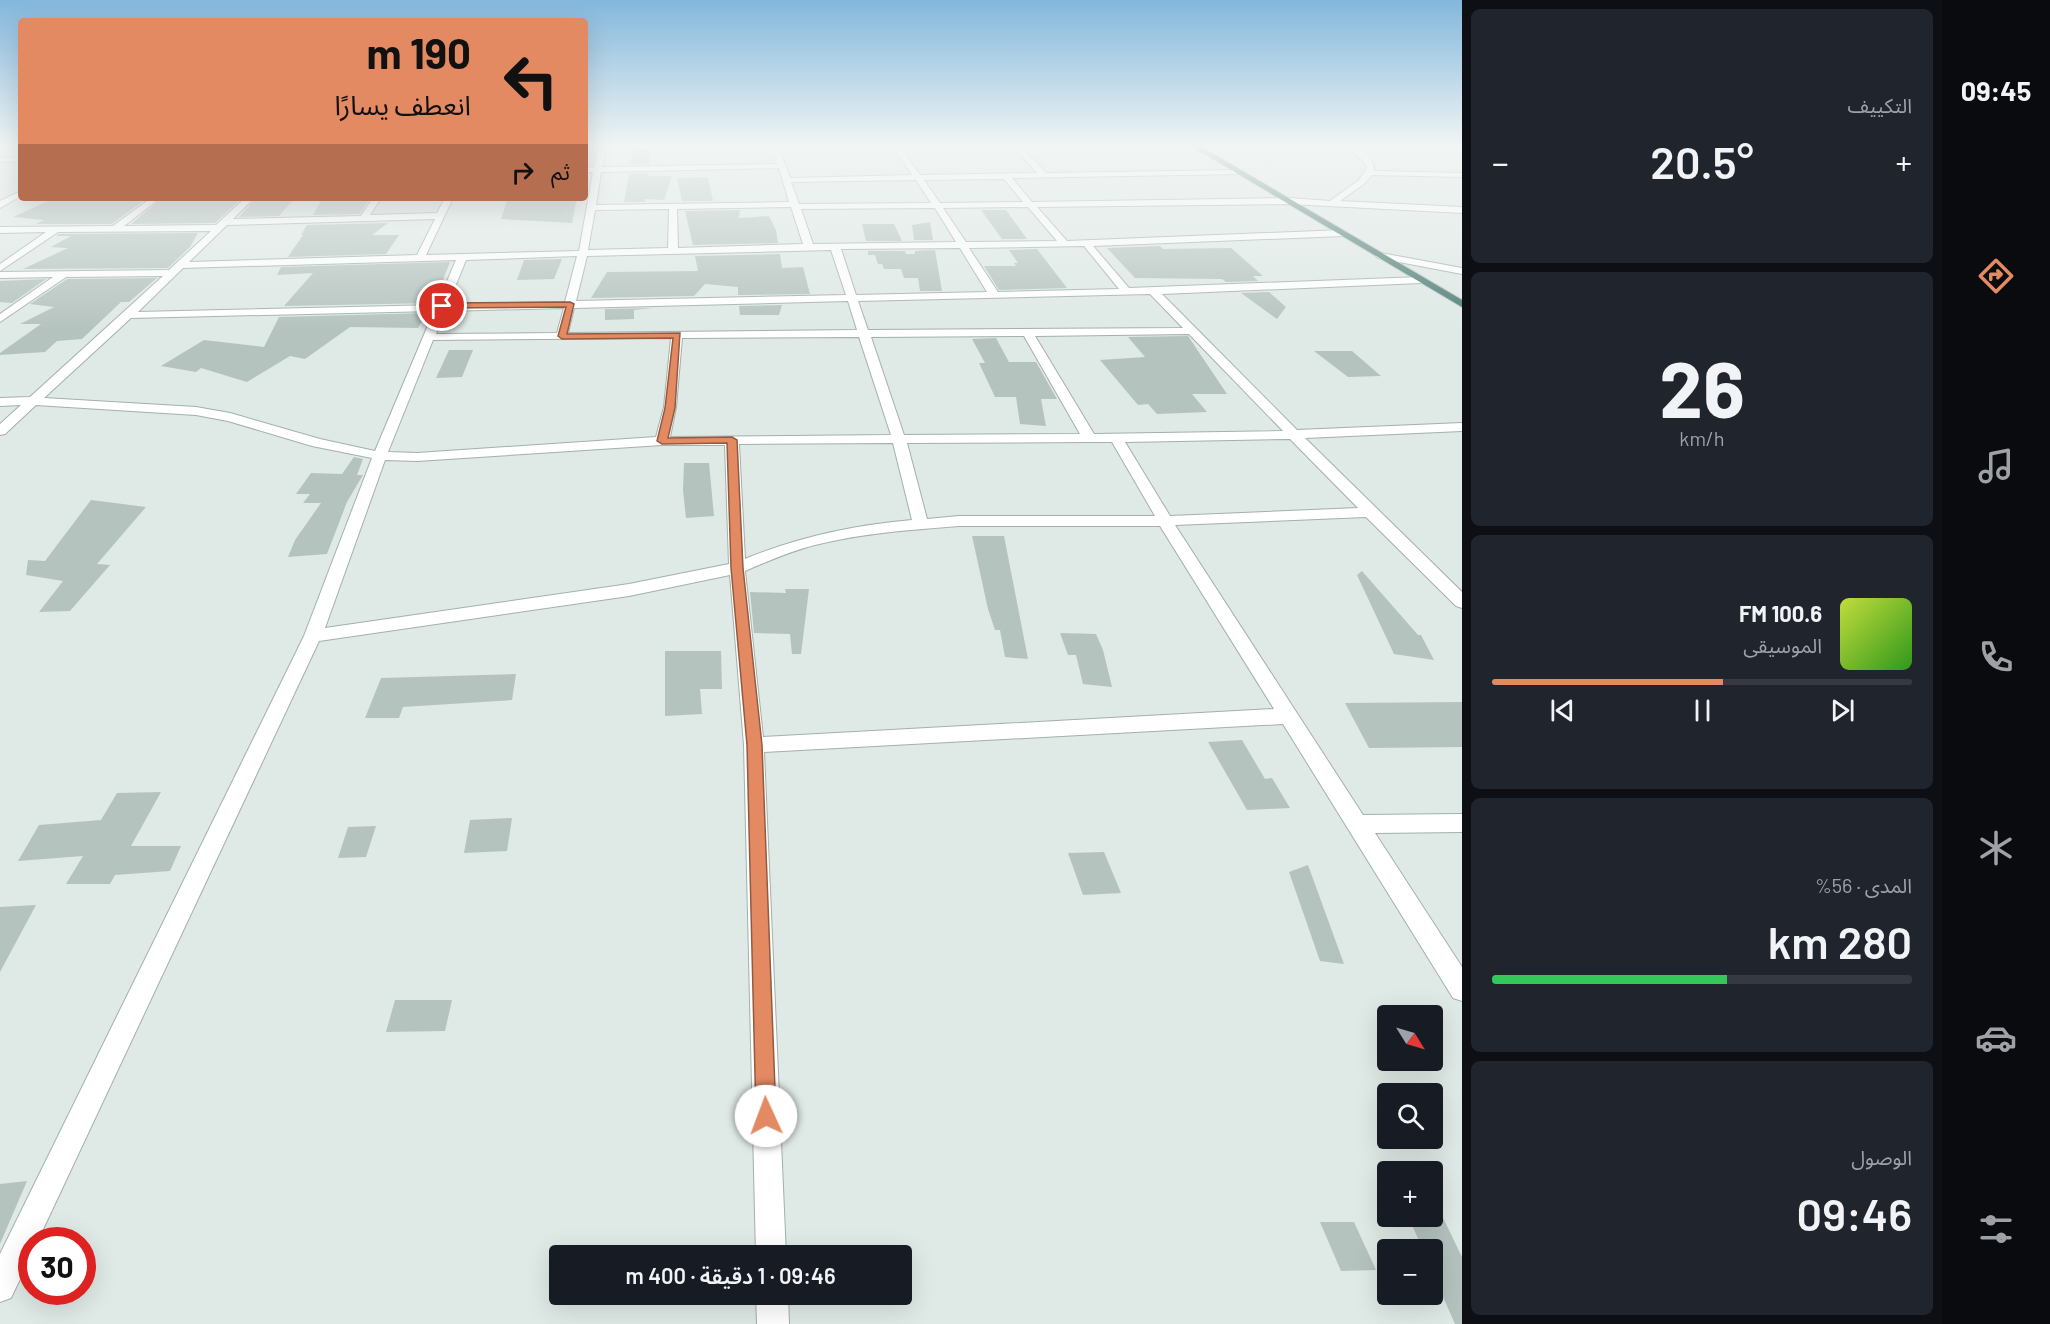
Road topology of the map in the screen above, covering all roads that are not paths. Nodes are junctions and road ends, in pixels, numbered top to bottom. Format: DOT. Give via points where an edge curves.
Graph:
graph roads {
  1 [pos="673,207"];
  2 [pos="143,208"];
  3 [pos="239,208"];
  4 [pos="371,208"];
  5 [pos="444,208"];
  6 [pos="591,208"];
  7 [pos="608,208"];
  8 [pos="795,208"];
  9 [pos="939,208"];
  10 [pos="1031,208"];
  11 [pos="1301,208"];
  12 [pos="1427,208"];
  13 [pos="1462,210"];
  14 [pos="440,216"];
  15 [pos="364,218"];
  16 [pos="221,225"];
  17 [pos="115,229"];
  18 [pos="0,230"];
  19 [pos="55,230"];
  20 [pos="1344,233"];
  21 [pos="1086,243"];
  22 [pos="1064,244"];
  23 [pos="963,245"];
  24 [pos="809,247"];
  25 [pos="835,247"];
  26 [pos="673,251"];
  27 [pos="583,253"];
  28 [pos="1381,256"];
  29 [pos="462,257"];
  30 [pos="420,258"];
  31 [pos="0,268"];
  32 [pos="175,269"];
  33 [pos="1462,271"];
  34 [pos="0,275"];
  35 [pos="63,275"];
  36 [pos="1421,279"];
  37 [pos="1126,291"];
  38 [pos="1153,291"];
  39 [pos="994,294"];
  40 [pos="853,297"];
  41 [pos="570,304"];
  42 [pos="1462,304"];
  43 [pos="442,306"];
  44 [pos="128,315"];
  45 [pos="0,319"];
  46 [pos="1194,331"];
  47 [pos="863,333"];
  48 [pos="1028,333"];
  49 [pos="677,335"];
  50 [pos="562,336"];
  51 [pos="428,337"];
  52 [pos="32,401"];
  53 [pos="0,402"];
  54 [pos="1462,428"];
  55 [pos="0,431"];
  56 [pos="1295,436"];
  57 [pos="899,439"];
  58 [pos="1090,439"];
  59 [pos="1117,439"];
  60 [pos="732,440"];
  61 [pos="662,441"];
  62 [pos="380,456"];
  63 [pos="1370,512"];
  64 [pos="1166,522"];
  65 [pos="920,523"];
  66 [pos="737,568"];
  67 [pos="1462,602"];
  68 [pos="313,636"];
  69 [pos="1289,716"];
  70 [pos="754,745"];
  71 [pos="1462,823"];
  72 [pos="1358,824"];
  73 [pos="1462,989"];
  74 [pos="771,1245"];
  75 [pos="0,1287"];
  76 [pos="772,1305"];
  77 [pos="773,1324"];
  1 -- 26 [label="street"];
  2 -- 17 [label="street"];
  3 -- 16 [label="street"];
  4 -- 15 [label="street"];
  5 -- 14 [label="street"];
  6 -- 7 [label="street"];
  6 -- 27 [label="street"];
  8 -- 24 [label="street"];
  9 -- 23 [label="street"];
  10 -- 22 [label="street"];
  11 -- 20 [label="highway"];
  12 -- 13 [label="street"];
  14 -- 15 [label="street"];
  14 -- 30 [label="street"];
  15 -- 16 [label="street"];
  16 -- 17 [label="street"];
  16 -- 32 [label="street"];
  17 -- 19 [label="street"];
  18 -- 19 [label="street"];
  19 -- 31 [label="street"];
  20 -- 21 [label="street"];
  20 -- 28 [label="highway"];
  21 -- 22 [label="street"];
  21 -- 37 [label="street"];
  22 -- 23 [label="street"];
  23 -- 25 [label="street"];
  23 -- 39 [label="street"];
  24 -- 25 [label="street"];
  24 -- 26 [label="street"];
  25 -- 40 [label="street"];
  26 -- 27 [label="street"];
  27 -- 29 [label="street"];
  27 -- 41 [label="street"];
  28 -- 33 [label="street"];
  28 -- 36 [label="highway"];
  29 -- 30 [label="street"];
  29 -- 43 [label="street"];
  30 -- 32 [label="street"];
  32 -- 35 [label="street"];
  32 -- 44 [label="street"];
  34 -- 35 [label="street"];
  35 -- 45 [label="street"];
  36 -- 38 [label="street"];
  36 -- 42 [label="highway"];
  37 -- 38 [label="street"];
  37 -- 39 [label="street"];
  38 -- 46 [label="street"];
  39 -- 40 [label="street"];
  40 -- 41 [label="street"];
  40 -- 47 [label="street"];
  41 -- 43 [label="street"];
  41 -- 50 [label="street"];
  43 -- 44 [label="street"];
  43 -- 51 [label="street"];
  44 -- 52 [label="street"];
  46 -- 48 [label="street"];
  46 -- 56 [label="street"];
  47 -- 48 [label="street"];
  47 -- 49 [label="street"];
  47 -- 57 [label="street"];
  48 -- 58 [label="street"];
  49 -- 50 [label="street"];
  49 -- 61 [label="street" via="670,408"];
  50 -- 51 [label="street"];
  51 -- 62 [label="street"];
  52 -- 53 [label="street"];
  52 -- 55 [label="street"];
  52 -- 62 [label="street" via="196,411"];
  54 -- 56 [label="street"];
  56 -- 59 [label="street"];
  56 -- 63 [label="street"];
  57 -- 58 [label="street"];
  57 -- 60 [label="street"];
  57 -- 65 [label="street"];
  58 -- 59 [label="street"];
  59 -- 64 [label="street"];
  60 -- 61 [label="street"];
  60 -- 66 [label="street"];
  61 -- 62 [label="street"];
  62 -- 68 [label="street"];
  63 -- 64 [label="street"];
  63 -- 67 [label="street"];
  64 -- 65 [label="street"];
  64 -- 69 [label="street"];
  65 -- 66 [label="street" via="814,540"];
  66 -- 68 [label="street" via="629,590"];
  66 -- 70 [label="street"];
  68 -- 75 [label="street"];
  69 -- 70 [label="street"];
  69 -- 72 [label="street"];
  70 -- 74 [label="street"];
  71 -- 72 [label="street"];
  72 -- 73 [label="street"];
  76 -- 77 [label="street"];
}
